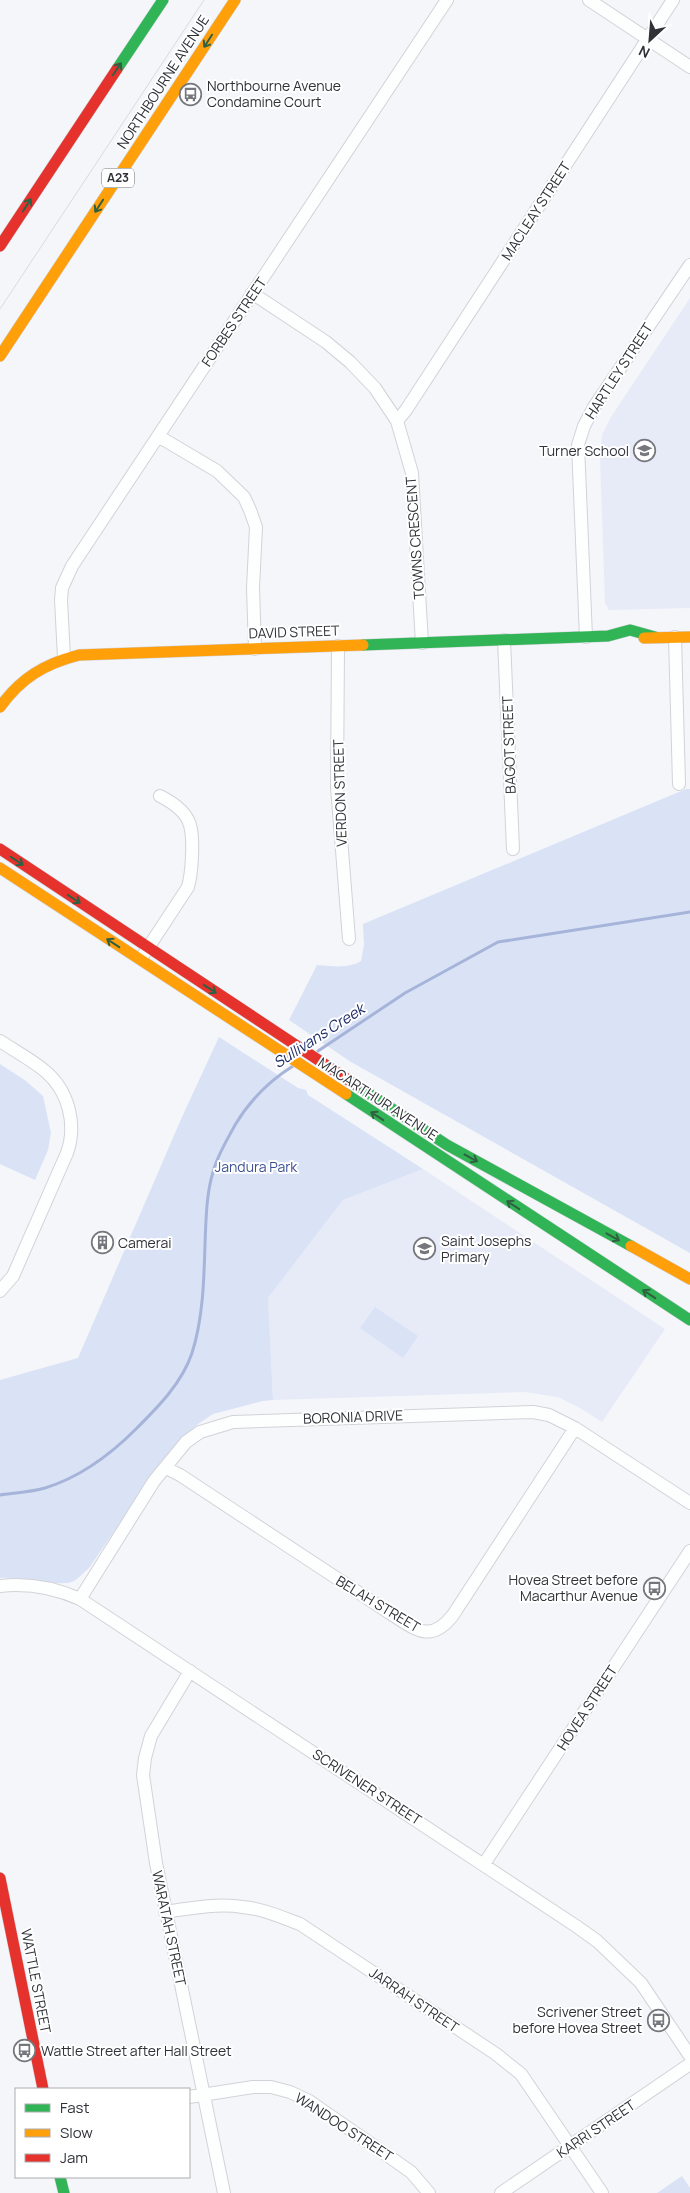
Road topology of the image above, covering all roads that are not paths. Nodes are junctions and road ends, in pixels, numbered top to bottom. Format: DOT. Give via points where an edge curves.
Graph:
graph roads {
  1 [pos="163,0"];
  2 [pos="235,0"];
  3 [pos="447,0"];
  4 [pos="589,0"];
  5 [pos="673,0"];
  6 [pos="648,38"];
  7 [pos="690,67"];
  8 [pos="0,246"];
  9 [pos="690,265"];
  10 [pos="252,293"];
  11 [pos="0,356"];
  12 [pos="397,421"];
  13 [pos="158,436"];
  14 [pos="690,636"];
  15 [pos="586,637"];
  16 [pos="675,637"];
  17 [pos="504,640"];
  18 [pos="422,643"];
  19 [pos="338,646"];
  20 [pos="254,649"];
  21 [pos="64,658"];
  22 [pos="0,707"];
  23 [pos="679,784"];
  24 [pos="160,796"];
  25 [pos="0,849"];
  26 [pos="513,849"];
  27 [pos="0,868"];
  28 [pos="349,939"];
  29 [pos="148,948"];
  30 [pos="140,961"];
  31 [pos="0,1041"];
  32 [pos="447,1145"];
  33 [pos="440,1158"];
  34 [pos="690,1279"];
  35 [pos="0,1291"];
  36 [pos="690,1320"];
  37 [pos="575,1428"];
  38 [pos="166,1468"];
  39 [pos="690,1503"];
  40 [pos="690,1551"];
  41 [pos="0,1586"];
  42 [pos="80,1599"];
  43 [pos="190,1671"];
  44 [pos="484,1864"];
  45 [pos="0,1878"];
  46 [pos="165,1912"];
  47 [pos="690,2056"];
  48 [pos="690,2064"];
  49 [pos="43,2088"];
  50 [pos="204,2094"];
  51 [pos="190,2097"];
  52 [pos="570,2146"];
  53 [pos="60,2178"];
  54 [pos="64,2193"];
  55 [pos="224,2193"];
  56 [pos="429,2193"];
  57 [pos="501,2193"];
  58 [pos="602,2193"];
  8 -- 1 [label="main road, one-way"];
  2 -- 11 [label="main road, NORTHBOURNE AVENUE / A23, one-way"];
  3 -- 10 [label="street, FORBES STREET"];
  4 -- 6 [label="street"];
  5 -- 6 [label="street, MACLEAY STREET"];
  6 -- 7 [label="street"];
  6 -- 12 [label="street, MACLEAY STREET"];
  9 -- 15 [label="street, HARTLEY STREET" via="594,407 578,444"];
  10 -- 12 [label="street, TOWNS CRESCENT" via="326,342 350,362 375,388"];
  10 -- 13 [label="street, FORBES STREET"];
  12 -- 18 [label="street, TOWNS CRESCENT" via="412,473"];
  13 -- 20 [label="street" via="217,471 244,497 250,510 256,527"];
  13 -- 21 [label="street, FORBES STREET" via="72,566 62,588"];
  14 -- 16 [label="main road, DAVID STREET"];
  15 -- 16 [label="main road, DAVID STREET" via="608,636 616,641 629,642 642,638"];
  15 -- 17 [label="main road, DAVID STREET"];
  16 -- 23 [label="street"];
  17 -- 18 [label="main road, DAVID STREET"];
  17 -- 26 [label="street, BAGOT STREET"];
  18 -- 19 [label="main road, DAVID STREET"];
  19 -- 20 [label="main road, DAVID STREET"];
  19 -- 28 [label="street, VERDON STREET" via="337,787"];
  20 -- 21 [label="main road, DAVID STREET"];
  21 -- 22 [label="main road, DAVID STREET" via="41,666 23,679"];
  24 -- 29 [label="street" via="176,804 190,824 192,875 188,887"];
  25 -- 29 [label="main road, MACARTHUR AVENUE, one-way"];
  30 -- 27 [label="main road, MACARTHUR AVENUE, one-way"];
  29 -- 30 [label="street"];
  29 -- 32 [label="main road, MACARTHUR AVENUE, one-way"];
  33 -- 30 [label="main road, MACARTHUR AVENUE, one-way"];
  31 -- 35 [label="street" via="46,1072 62,1092 73,1124 72,1140 13,1276"];
  32 -- 33 [label="main road"];
  32 -- 34 [label="main road, MACARTHUR AVENUE, one-way"];
  36 -- 33 [label="main road, MACARTHUR AVENUE, one-way"];
  37 -- 38 [label="street, BORONIA DRIVE" via="549,1415 533,1412 233,1422 194,1436"];
  37 -- 38 [label="street, BELAH STREET" via="453,1616 441,1629 432,1632 414,1628 388,1612"];
  37 -- 39 [label="street, BORONIA DRIVE"];
  38 -- 42 [label="street, BORONIA DRIVE" via="154,1481"];
  40 -- 44 [label="street, HOVEA STREET"];
  41 -- 42 [label="street, SCRIVENER STREET" via="29,1585 65,1592"];
  42 -- 43 [label="street, SCRIVENER STREET"];
  43 -- 44 [label="street, SCRIVENER STREET"];
  43 -- 46 [label="street, WARATAH STREET" via="151,1736 143,1775"];
  44 -- 47 [label="street, SCRIVENER STREET" via="614,1956 641,1983"];
  45 -- 49 [label="main road, WATTLE STREET"];
  46 -- 50 [label="street, WARATAH STREET"];
  46 -- 52 [label="street, JARRAH STREET" via="210,1906 243,1906 300,1924 496,2054 521,2074"];
  48 -- 52 [label="street, KARRI STREET"];
  50 -- 51 [label="street, WANDOO STREET"];
  50 -- 55 [label="street, WARATAH STREET"];
  50 -- 56 [label="street, WANDOO STREET" via="253,2087 290,2092 309,2101 384,2153 410,2172"];
  52 -- 57 [label="street, KARRI STREET"];
  52 -- 58 [label="street, JARRAH STREET"];
  53 -- 54 [label="main road"];
}
